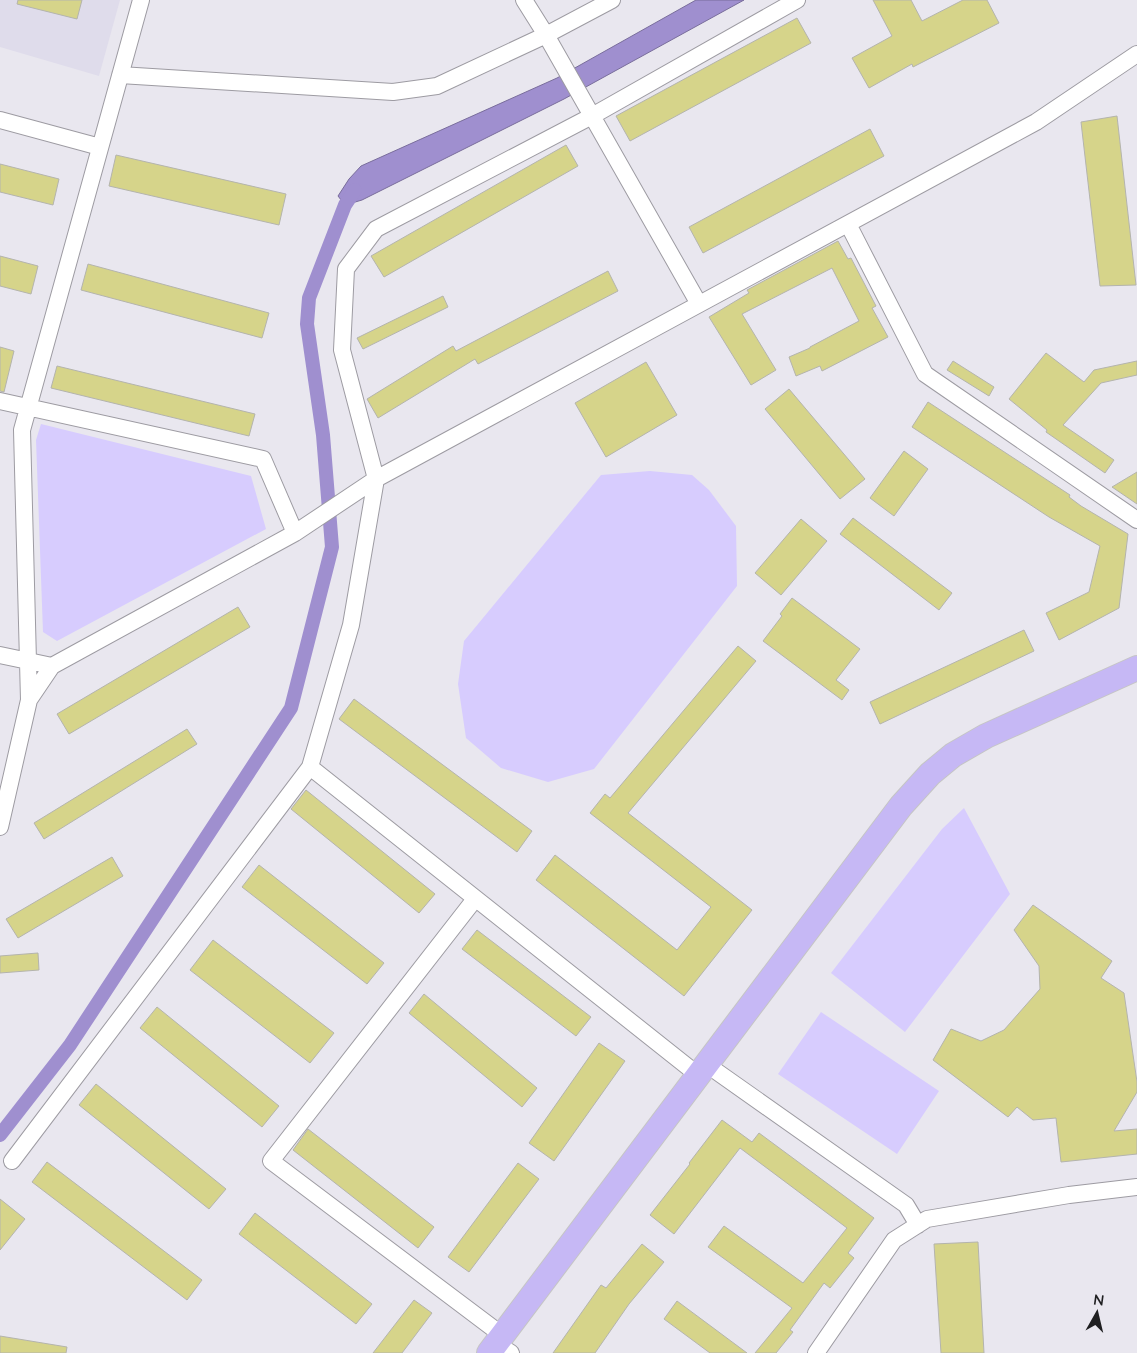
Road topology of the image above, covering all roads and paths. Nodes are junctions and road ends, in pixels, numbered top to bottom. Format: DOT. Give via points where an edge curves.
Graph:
graph roads {
  1 [pos="141,0"];
  2 [pos="524,0"];
  3 [pos="612,0"];
  4 [pos="797,0"];
  5 [pos="546,36"];
  6 [pos="1137,54"];
  7 [pos="120,75"];
  8 [pos="592,116"];
  9 [pos="0,120"];
  10 [pos="100,147"];
  11 [pos="848,224"];
  12 [pos="699,304"];
  13 [pos="0,401"];
  14 [pos="28,408"];
  15 [pos="376,479"];
  16 [pos="1137,520"];
  17 [pos="298,531"];
  18 [pos="0,655"];
  19 [pos="28,661"];
  20 [pos="52,666"];
  21 [pos="1137,668"];
  22 [pos="29,700"];
  23 [pos="310,767"];
  24 [pos="0,827"];
  25 [pos="475,899"];
  26 [pos="702,1069"];
  27 [pos="12,1161"];
  28 [pos="1137,1187"];
  29 [pos="918,1225"];
  30 [pos="499,1346"];
  31 [pos="816,1353"];
  1 -- 7 [label="street"];
  2 -- 5 [label="street"];
  3 -- 5 [label="street"];
  4 -- 8 [label="street"];
  5 -- 7 [label="street" via="437,86 393,92"];
  5 -- 8 [label="street"];
  6 -- 11 [label="street" via="1036,122"];
  7 -- 10 [label="street"];
  8 -- 12 [label="street"];
  8 -- 15 [label="street" via="376,229 346,269 342,350"];
  9 -- 10 [label="street"];
  10 -- 14 [label="street"];
  11 -- 12 [label="street"];
  11 -- 16 [label="street" via="925,374"];
  12 -- 15 [label="street"];
  13 -- 14 [label="street"];
  14 -- 17 [label="street" via="263,460"];
  14 -- 19 [label="street" via="22,430"];
  15 -- 17 [label="street"];
  15 -- 23 [label="street" via="350,625"];
  17 -- 20 [label="street"];
  18 -- 19 [label="street"];
  19 -- 20 [label="street"];
  19 -- 22 [label="street"];
  20 -- 22 [label="street"];
  21 -- 26 [label="highway" via="986,736 953,755 930,774 901,806"];
  22 -- 24 [label="street"];
  23 -- 25 [label="street"];
  23 -- 27 [label="street"];
  25 -- 26 [label="street"];
  25 -- 30 [label="street" via="271,1162"];
  26 -- 29 [label="street" via="906,1205"];
  26 -- 30 [label="highway"];
  28 -- 29 [label="street" via="927,1219"];
  29 -- 31 [label="street" via="894,1240"];
}
